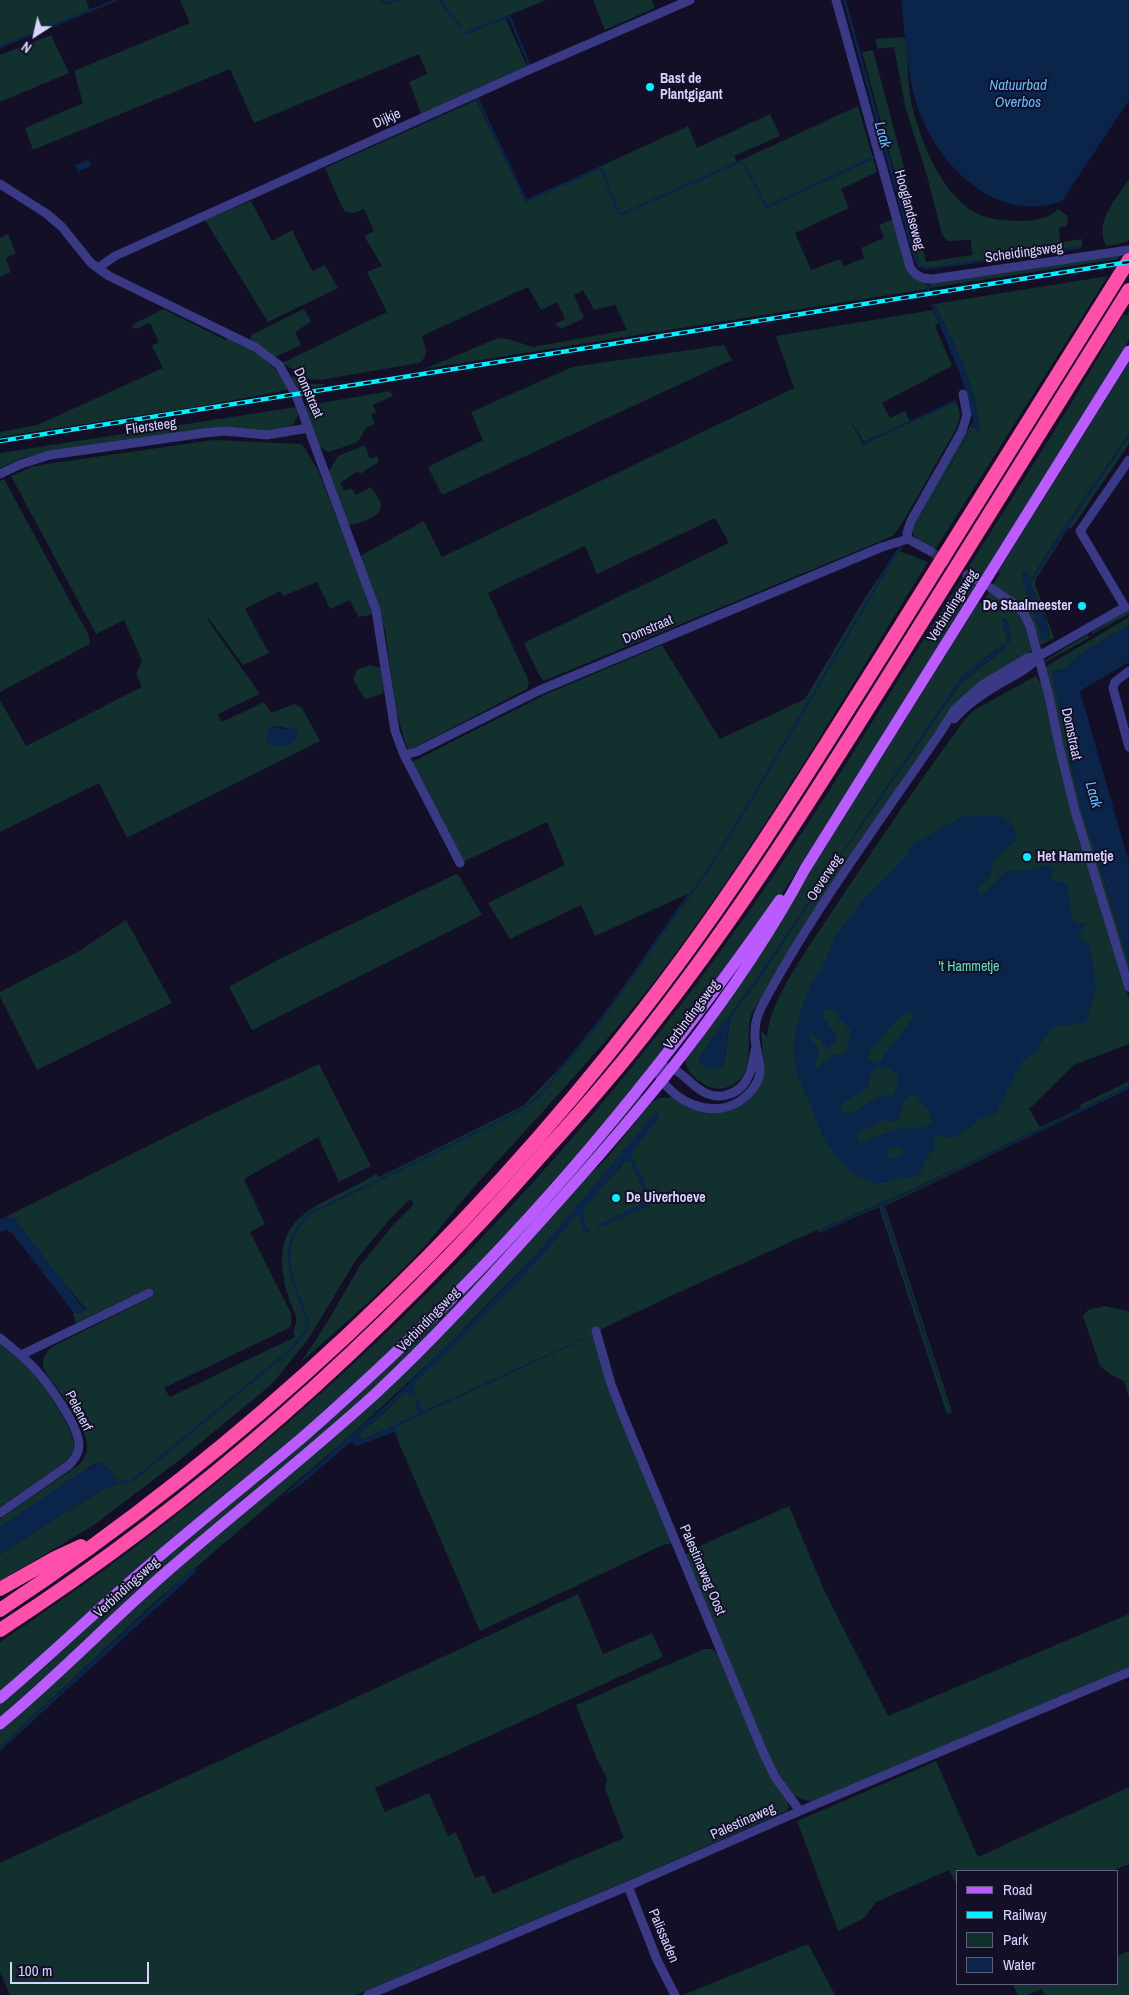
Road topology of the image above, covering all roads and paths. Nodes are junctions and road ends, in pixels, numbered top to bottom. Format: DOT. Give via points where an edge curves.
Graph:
graph roads {
  1 [pos="690,0"];
  2 [pos="836,0"];
  3 [pos="0,184"];
  4 [pos="1129,250"];
  5 [pos="1129,260"];
  6 [pos="98,268"];
  7 [pos="922,278"];
  8 [pos="1129,290"];
  9 [pos="1128,354"];
  10 [pos="963,394"];
  11 [pos="308,428"];
  12 [pos="1129,460"];
  13 [pos="0,474"];
  14 [pos="908,539"];
  15 [pos="930,550"];
  16 [pos="968,575"];
  17 [pos="978,581"];
  18 [pos="990,588"];
  19 [pos="1039,656"];
  20 [pos="1129,671"];
  21 [pos="1129,747"];
  22 [pos="404,755"];
  23 [pos="460,863"];
  24 [pos="805,869"];
  25 [pos="1129,987"];
  26 [pos="756,1048"];
  27 [pos="656,1068"];
  28 [pos="671,1068"];
  29 [pos="661,1081"];
  30 [pos="150,1293"];
  31 [pos="596,1331"];
  32 [pos="0,1338"];
  33 [pos="21,1355"];
  34 [pos="0,1513"];
  35 [pos="107,1535"];
  36 [pos="0,1589"];
  37 [pos="0,1610"];
  38 [pos="0,1630"];
  39 [pos="1129,1672"];
  40 [pos="0,1698"];
  41 [pos="0,1724"];
  42 [pos="800,1811"];
  43 [pos="628,1886"];
  44 [pos="368,1995"];
  45 [pos="675,1995"];
  1 -- 6 [label="street, Dijkje" via="133,248"];
  2 -- 7 [label="street, Hooglandseweg" via="910,267"];
  3 -- 6 [label="street, Domstraat" via="62,226"];
  4 -- 7 [label="street, Scheidingsweg"];
  5 -- 35 [label="highway" via="777,823 707,924 594,1072 478,1204 358,1326 261,1412"];
  6 -- 11 [label="street, Domstraat" via="124,284 239,338 271,358 290,383"];
  8 -- 38 [label="highway" via="790,833 726,926 606,1083 488,1217 325,1377 225,1464 156,1518"];
  9 -- 24 [label="main road, Verbindingsweg"];
  10 -- 14 [label="street" via="966,416 962,431 910,521"];
  11 -- 13 [label="street, Fliersteeg" via="267,435 214,432 137,442 46,456"];
  11 -- 22 [label="street, Domstraat" via="376,610 395,731"];
  12 -- 19 [label="street, Oeverweg" via="1080,531 1125,607"];
  14 -- 15 [label="street"];
  14 -- 22 [label="street, Domstraat" via="540,690"];
  16 -- 17 [label="street"];
  18 -- 19 [label="street, Domstraat" via="1024,614"];
  19 -- 25 [label="street, Domstraat" via="1075,811"];
  19 -- 26 [label="street, Oeverweg" via="1027,658 973,691 955,709 778,977 756,1021"];
  20 -- 21 [label="street" via="1118,679 1113,688"];
  22 -- 23 [label="street, Domstraat"];
  24 -- 27 [label="main road, Verbindingsweg"];
  24 -- 28 [label="main road, Verbindingsweg" via="746,968"];
  26 -- 28 [label="street, Oeverweg" via="745,1082 728,1095 706,1094"];
  26 -- 29 [label="street, Oeverweg" via="761,1068 756,1084 746,1097 726,1108 712,1110 694,1105"];
  27 -- 28 [label="street"];
  27 -- 29 [label="street"];
  27 -- 40 [label="main road, Verbindingsweg" via="594,1145 534,1211 382,1365"];
  28 -- 29 [label="main road, Verbindingsweg"];
  29 -- 41 [label="main road, Verbindingsweg" via="568,1191 421,1351 328,1436 167,1571"];
  30 -- 33 [label="street"];
  31 -- 42 [label="street, Palestinaweg Oost" via="611,1384 763,1752 775,1777"];
  32 -- 33 [label="street, Pelenerf"];
  33 -- 34 [label="street, Pelenerf" via="45,1380 62,1405 79,1447 69,1466"];
  35 -- 36 [label="highway" via="55,1558"];
  35 -- 37 [label="highway"];
  39 -- 42 [label="street, Palestinaweg"];
  42 -- 43 [label="street, Palestinaweg"];
  43 -- 44 [label="street, Palestinaweg"];
  43 -- 45 [label="street, Palissaden" via="657,1960"];
}
